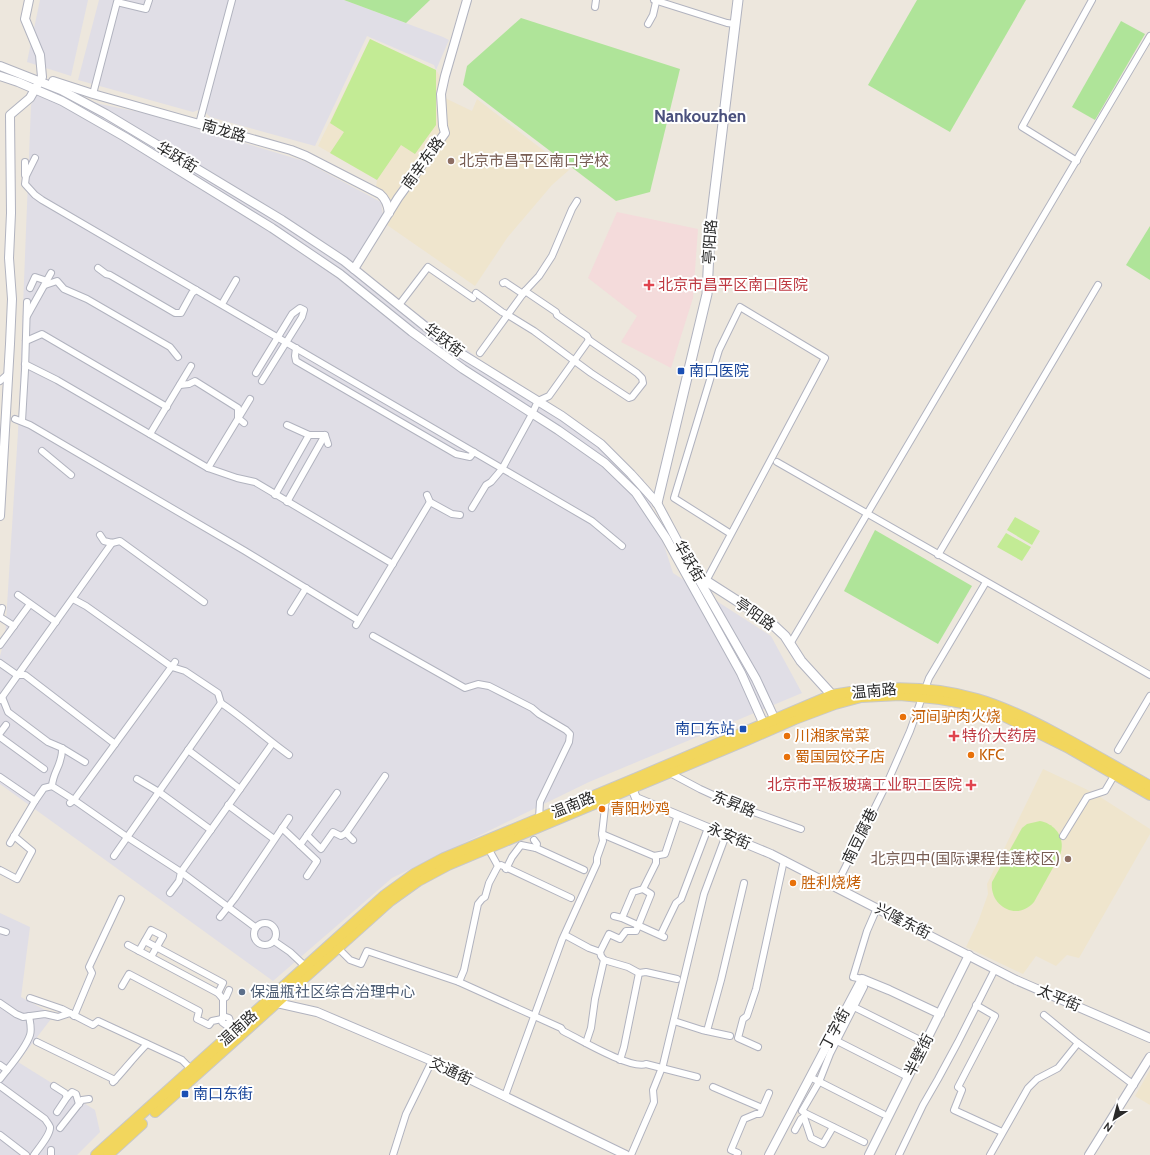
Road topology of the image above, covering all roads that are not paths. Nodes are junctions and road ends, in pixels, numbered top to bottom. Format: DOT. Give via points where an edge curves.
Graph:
graph roads {
  1 [pos="29,0"];
  2 [pos="149,0"];
  3 [pos="232,0"];
  4 [pos="467,0"];
  5 [pos="596,0"];
  6 [pos="738,0"];
  7 [pos="1092,0"];
  8 [pos="655,1"];
  9 [pos="595,7"];
  10 [pos="648,24"];
  11 [pos="735,24"];
  12 [pos="1150,36"];
  13 [pos="0,66"];
  14 [pos="0,76"];
  15 [pos="40,79"];
  16 [pos="35,90"];
  17 [pos="93,94"];
  18 [pos="199,124"];
  19 [pos="34,158"];
  20 [pos="1076,161"];
  21 [pos="25,162"];
  22 [pos="26,176"];
  23 [pos="577,200"];
  24 [pos="389,213"];
  25 [pos="98,268"];
  26 [pos="354,269"];
  27 [pos="52,274"];
  28 [pos="236,280"];
  29 [pos="46,283"];
  30 [pos="503,283"];
  31 [pos="1098,285"];
  32 [pos="30,288"];
  33 [pos="196,290"];
  34 [pos="524,292"];
  35 [pos="27,302"];
  36 [pos="222,304"];
  37 [pos="399,305"];
  38 [pos="508,315"];
  39 [pos="26,318"];
  40 [pos="277,338"];
  41 [pos="589,340"];
  42 [pos="26,341"];
  43 [pos="286,342"];
  44 [pos="296,348"];
  45 [pos="480,353"];
  46 [pos="178,357"];
  47 [pos="574,361"];
  48 [pos="25,364"];
  49 [pos="191,366"];
  50 [pos="256,373"];
  51 [pos="8,374"];
  52 [pos="0,381"];
  53 [pos="262,381"];
  54 [pos="180,385"];
  55 [pos="250,399"];
  56 [pos="538,401"];
  57 [pos="167,407"];
  58 [pos="532,414"];
  59 [pos="238,418"];
  60 [pos="15,419"];
  61 [pos="22,422"];
  62 [pos="244,423"];
  63 [pos="287,425"];
  64 [pos="150,434"];
  65 [pos="309,435"];
  66 [pos="325,435"];
  67 [pos="328,444"];
  68 [pos="42,451"];
  69 [pos="474,452"];
  70 [pos="777,462"];
  71 [pos="208,468"];
  72 [pos="502,469"];
  73 [pos="71,475"];
  74 [pos="275,495"];
  75 [pos="427,495"];
  76 [pos="287,502"];
  77 [pos="430,502"];
  78 [pos="657,503"];
  79 [pos="472,508"];
  80 [pos="867,514"];
  81 [pos="460,515"];
  82 [pos="0,516"];
  83 [pos="731,534"];
  84 [pos="100,535"];
  85 [pos="112,543"];
  86 [pos="622,546"];
  87 [pos="938,554"];
  88 [pos="393,564"];
  89 [pos="695,572"];
  90 [pos="706,581"];
  91 [pos="986,582"];
  92 [pos="306,588"];
  93 [pos="18,595"];
  94 [pos="73,598"];
  95 [pos="204,602"];
  96 [pos="30,604"];
  97 [pos="291,612"];
  98 [pos="1,613"];
  99 [pos="56,622"];
  100 [pos="14,626"];
  101 [pos="373,636"];
  102 [pos="790,644"];
  103 [pos="0,645"];
  104 [pos="0,663"];
  105 [pos="173,664"];
  106 [pos="17,675"];
  107 [pos="1150,675"];
  108 [pos="923,694"];
  109 [pos="1150,696"];
  110 [pos="1,698"];
  111 [pos="834,700"];
  112 [pos="221,703"];
  113 [pos="777,723"];
  114 [pos="6,725"];
  115 [pos="766,728"];
  116 [pos="0,733"];
  117 [pos="0,737"];
  118 [pos="115,744"];
  119 [pos="272,744"];
  120 [pos="62,748"];
  121 [pos="188,750"];
  122 [pos="1118,750"];
  123 [pos="289,754"];
  124 [pos="85,762"];
  125 [pos="44,769"];
  126 [pos="670,773"];
  127 [pos="1115,774"];
  128 [pos="385,776"];
  129 [pos="0,777"];
  130 [pos="137,779"];
  131 [pos="631,785"];
  132 [pos="52,786"];
  133 [pos="1150,786"];
  134 [pos="240,788"];
  135 [pos="159,792"];
  136 [pos="337,793"];
  137 [pos="1150,795"];
  138 [pos="606,799"];
  139 [pos="35,801"];
  140 [pos="72,801"];
  141 [pos="228,805"];
  142 [pos="678,815"];
  143 [pos="289,818"];
  144 [pos="539,818"];
  145 [pos="282,828"];
  146 [pos="708,828"];
  147 [pos="801,829"];
  148 [pos="211,830"];
  149 [pos="346,833"];
  150 [pos="602,834"];
  151 [pos="307,835"];
  152 [pos="726,835"];
  153 [pos="14,836"];
  154 [pos="1064,836"];
  155 [pos="127,837"];
  156 [pos="274,839"];
  157 [pos="353,840"];
  158 [pos="534,840"];
  159 [pos="10,843"];
  160 [pos="300,845"];
  161 [pos="488,848"];
  162 [pos="536,848"];
  163 [pos="114,856"];
  164 [pos="656,856"];
  165 [pos="784,860"];
  166 [pos="498,866"];
  167 [pos="506,869"];
  168 [pos="0,870"];
  169 [pos="584,870"];
  170 [pos="181,872"];
  171 [pos="307,876"];
  172 [pos="744,883"];
  173 [pos="836,886"];
  174 [pos="643,889"];
  175 [pos="170,893"];
  176 [pos="571,898"];
  177 [pos="120,899"];
  178 [pos="227,906"];
  179 [pos="877,908"];
  180 [pos="614,916"];
  181 [pos="220,917"];
  182 [pos="622,918"];
  183 [pos="638,926"];
  184 [pos="255,927"];
  185 [pos="565,935"];
  186 [pos="145,941"];
  187 [pos="274,941"];
  188 [pos="128,945"];
  189 [pos="157,947"];
  190 [pos="338,948"];
  191 [pos="139,951"];
  192 [pos="600,952"];
  193 [pos="969,956"];
  194 [pos="151,957"];
  195 [pos="604,960"];
  196 [pos="306,967"];
  197 [pos="994,969"];
  198 [pos="639,973"];
  199 [pos="677,979"];
  200 [pos="459,982"];
  201 [pos="863,984"];
  202 [pos="122,986"];
  203 [pos="229,990"];
  204 [pos="218,993"];
  205 [pos="30,998"];
  206 [pos="223,999"];
  207 [pos="275,1000"];
  208 [pos="0,1002"];
  209 [pos="976,1005"];
  210 [pos="854,1007"];
  211 [pos="72,1014"];
  212 [pos="940,1014"];
  213 [pos="1044,1015"];
  214 [pos="29,1016"];
  215 [pos="534,1016"];
  216 [pos="222,1018"];
  217 [pos="674,1021"];
  218 [pos="231,1028"];
  219 [pos="707,1030"];
  220 [pos="730,1036"];
  221 [pos="1150,1038"];
  222 [pos="920,1040"];
  223 [pos="837,1041"];
  224 [pos="37,1042"];
  225 [pos="586,1043"];
  226 [pos="1078,1043"];
  227 [pos="147,1044"];
  228 [pos="758,1047"];
  229 [pos="1150,1057"];
  230 [pos="620,1060"];
  231 [pos="432,1061"];
  232 [pos="0,1065"];
  233 [pos="660,1068"];
  234 [pos="7,1070"];
  235 [pos="192,1070"];
  236 [pos="904,1075"];
  237 [pos="697,1077"];
  238 [pos="810,1077"];
  239 [pos="0,1079"];
  240 [pos="819,1082"];
  241 [pos="1134,1085"];
  242 [pos="0,1086"];
  243 [pos="54,1086"];
  244 [pos="713,1087"];
  245 [pos="769,1093"];
  246 [pos="505,1096"];
  247 [pos="67,1097"];
  248 [pos="89,1099"];
  249 [pos="79,1104"];
  250 [pos="762,1108"];
  251 [pos="57,1112"];
  252 [pos="883,1114"];
  253 [pos="805,1115"];
  254 [pos="833,1126"];
  255 [pos="50,1127"];
  256 [pos="795,1130"];
  257 [pos="1002,1132"];
  258 [pos="0,1135"];
  259 [pos="864,1142"];
  260 [pos="26,1155"];
  261 [pos="34,1155"];
  262 [pos="96,1155"];
  263 [pos="108,1155"];
  264 [pos="393,1155"];
  265 [pos="626,1155"];
  266 [pos="631,1155"];
  267 [pos="737,1155"];
  268 [pos="769,1155"];
  269 [pos="869,1155"];
  270 [pos="899,1155"];
  271 [pos="990,1155"];
  272 [pos="1089,1155"];
  1 -- 15 [label="street" via="25,19 40,54"];
  2 -- 17 [label="street" via="146,9 117,2"];
  3 -- 18 [label="street"];
  4 -- 24 [label="street, 南辛东路" via="441,94 445,133"];
  5 -- 9 [label="street"];
  6 -- 11 [label="main road, 亭阳路"];
  7 -- 20 [label="street" via="1022,128"];
  8 -- 10 [label="street" via="653,15"];
  8 -- 11 [label="street"];
  11 -- 78 [label="main road, 亭阳路" via="710,230 707,294"];
  12 -- 20 [label="street"];
  13 -- 15 [label="street, 华跃街"];
  14 -- 16 [label="street, 华跃街"];
  15 -- 16 [label="street"];
  15 -- 17 [label="street, 南龙路"];
  15 -- 26 [label="street, 华跃街" via="112,118 282,220"];
  16 -- 51 [label="street" via="30,98 10,115 9,258 12,299"];
  16 -- 58 [label="street, 华跃街" via="62,101 125,137 272,228 340,274 463,369"];
  17 -- 18 [label="street, 南龙路"];
  18 -- 24 [label="street, 南龙路" via="306,156 380,194 388,204"];
  19 -- 22 [label="street"];
  20 -- 80 [label="street"];
  21 -- 22 [label="street"];
  22 -- 33 [label="street" via="25,184 42,200"];
  23 -- 34 [label="street" via="552,256 539,276"];
  24 -- 26 [label="street, 南辛东路"];
  25 -- 33 [label="street" via="175,313 181,313"];
  26 -- 37 [label="street, 华跃街"];
  27 -- 29 [label="street"];
  28 -- 36 [label="street"];
  29 -- 32 [label="street" via="35,276"];
  29 -- 39 [label="street"];
  29 -- 46 [label="street" via="57,281 64,289 87,299 170,347"];
  30 -- 34 [label="street"];
  31 -- 87 [label="street"];
  33 -- 36 [label="street"];
  34 -- 38 [label="street"];
  34 -- 41 [label="street" via="556,312 557,316"];
  35 -- 39 [label="street"];
  36 -- 40 [label="street"];
  37 -- 38 [label="street" via="428,267"];
  37 -- 56 [label="street, 华跃街" via="452,348"];
  38 -- 45 [label="street"];
  38 -- 47 [label="street"];
  39 -- 42 [label="street"];
  40 -- 43 [label="street"];
  40 -- 43 [label="street" via="292,314 300,308 304,310 302,317"];
  40 -- 50 [label="street"];
  41 -- 47 [label="street"];
  41 -- 47 [label="street" via="642,378 642,383 632,397 629,398"];
  42 -- 48 [label="street"];
  42 -- 57 [label="street" via="42,334"];
  43 -- 44 [label="street"];
  43 -- 53 [label="street"];
  44 -- 69 [label="street"];
  44 -- 69 [label="street" via="296,361 456,454 470,457"];
  47 -- 56 [label="street" via="549,396"];
  48 -- 61 [label="street"];
  48 -- 64 [label="street"];
  49 -- 54 [label="street"];
  51 -- 52 [label="street"];
  51 -- 82 [label="street"];
  54 -- 57 [label="street"];
  54 -- 59 [label="street" via="195,381 238,408"];
  55 -- 59 [label="street"];
  56 -- 58 [label="street"];
  56 -- 78 [label="street, 华跃街" via="601,444"];
  57 -- 64 [label="street"];
  58 -- 72 [label="street"];
  58 -- 115 [label="street, 华跃街" via="605,463 636,493 666,538 741,673"];
  59 -- 62 [label="street"];
  59 -- 71 [label="street"];
  60 -- 61 [label="street"];
  61 -- 92 [label="street"];
  63 -- 65 [label="street"];
  64 -- 71 [label="street"];
  65 -- 66 [label="street"];
  65 -- 74 [label="street"];
  66 -- 67 [label="street"];
  66 -- 76 [label="street"];
  68 -- 73 [label="street"];
  69 -- 72 [label="street"];
  70 -- 80 [label="street"];
  71 -- 74 [label="street" via="255,482"];
  72 -- 79 [label="street" via="486,485"];
  72 -- 86 [label="street" via="592,521"];
  74 -- 76 [label="street"];
  75 -- 77 [label="street"];
  76 -- 88 [label="street"];
  77 -- 81 [label="street" via="452,514"];
  77 -- 88 [label="street"];
  78 -- 89 [label="street, 华跃街"];
  80 -- 87 [label="street"];
  80 -- 102 [label="street"];
  83 -- 83 [label="street" via="825,358 740,307 719,350 674,498"];
  83 -- 90 [label="street"];
  84 -- 85 [label="street" via="104,541"];
  85 -- 94 [label="street"];
  85 -- 95 [label="street" via="120,541"];
  87 -- 91 [label="street"];
  88 -- 92 [label="street" via="357,623"];
  89 -- 90 [label="main road, 亭阳路"];
  89 -- 113 [label="street, 华跃街" via="756,679"];
  90 -- 102 [label="main road, 亭阳路" via="770,622"];
  91 -- 107 [label="street"];
  91 -- 108 [label="street, 南豆腐巷" via="929,678"];
  92 -- 97 [label="street"];
  93 -- 96 [label="street"];
  94 -- 99 [label="street"];
  94 -- 105 [label="street"];
  96 -- 99 [label="street"];
  96 -- 100 [label="street"];
  98 -- 100 [label="street"];
  99 -- 106 [label="street"];
  100 -- 103 [label="street"];
  101 -- 144 [label="street" via="465,688 478,684 490,686 532,708 570,734 569,742 540,802"];
  102 -- 111 [label="main road, 亭阳路"];
  104 -- 106 [label="street"];
  105 -- 112 [label="street" via="218,693"];
  105 -- 118 [label="street"];
  106 -- 110 [label="street"];
  106 -- 118 [label="street" via="25,675"];
  108 -- 111 [label="main road, 温南路"];
  108 -- 127 [label="main road, 温南路" via="974,705 1004,716 1068,747"];
  108 -- 133 [label="main road, 温南路" via="941,691 976,698 1013,712"];
  108 -- 173 [label="street, 南豆腐巷" via="888,781"];
  109 -- 122 [label="street"];
  110 -- 120 [label="street" via="8,712 48,742"];
  111 -- 113 [label="main road, 温南路"];
  112 -- 119 [label="street" via="240,715"];
  112 -- 121 [label="street"];
  113 -- 115 [label="main road, 温南路"];
  114 -- 116 [label="street"];
  115 -- 126 [label="main road, 温南路"];
  115 -- 131 [label="main road, 温南路"];
  117 -- 125 [label="street"];
  118 -- 140 [label="street"];
  119 -- 123 [label="street"];
  119 -- 134 [label="street"];
  120 -- 124 [label="street"];
  120 -- 132 [label="street" via="62,757"];
  121 -- 134 [label="street"];
  121 -- 135 [label="street"];
  126 -- 131 [label="main road, 温南路"];
  126 -- 147 [label="street, 东昇路" via="737,806"];
  127 -- 137 [label="main road, 温南路"];
  127 -- 154 [label="street" via="1105,791 1087,797"];
  128 -- 149 [label="street"];
  129 -- 139 [label="street"];
  130 -- 135 [label="street"];
  131 -- 138 [label="main road, 温南路"];
  131 -- 142 [label="street, 永安街" via="636,798"];
  131 -- 144 [label="main road, 温南路"];
  132 -- 139 [label="street" via="44,788"];
  132 -- 140 [label="street"];
  134 -- 141 [label="street"];
  135 -- 148 [label="street"];
  135 -- 155 [label="street"];
  136 -- 151 [label="street"];
  138 -- 150 [label="street"];
  138 -- 161 [label="main road, 温南路"];
  139 -- 153 [label="street"];
  140 -- 155 [label="street"];
  141 -- 148 [label="street"];
  141 -- 156 [label="street"];
  142 -- 146 [label="street, 永安街"];
  142 -- 164 [label="street" via="666,854"];
  143 -- 145 [label="street"];
  144 -- 196 [label="main road, 温南路" via="444,858 414,874 385,895"];
  145 -- 156 [label="street"];
  145 -- 160 [label="street"];
  146 -- 152 [label="street, 永安街"];
  146 -- 183 [label="street" via="681,899 676,903 663,936"];
  148 -- 170 [label="street"];
  149 -- 151 [label="street" via="341,836 333,832 321,849"];
  149 -- 157 [label="street"];
  150 -- 164 [label="street"];
  150 -- 185 [label="street" via="597,863"];
  151 -- 160 [label="street"];
  152 -- 165 [label="street, 永安街"];
  152 -- 217 [label="street" via="704,894"];
  153 -- 159 [label="street"];
  153 -- 168 [label="street" via="32,851 17,879"];
  155 -- 163 [label="street"];
  155 -- 170 [label="street"];
  156 -- 178 [label="street"];
  158 -- 162 [label="street"];
  160 -- 171 [label="street" via="317,861"];
  161 -- 166 [label="street"];
  161 -- 190 [label="main road, 温南路" via="418,881 390,901"];
  162 -- 167 [label="street" via="521,845"];
  162 -- 169 [label="street"];
  164 -- 174 [label="street" via="656,863"];
  165 -- 173 [label="street, 永安街"];
  165 -- 228 [label="street" via="756,989 738,1038"];
  166 -- 167 [label="street"];
  166 -- 200 [label="street" via="485,897 478,904 464,970"];
  167 -- 176 [label="street"];
  170 -- 175 [label="street" via="179,881"];
  170 -- 178 [label="street"];
  172 -- 219 [label="street"];
  173 -- 179 [label="street, 兴隆东街"];
  174 -- 182 [label="street" via="633,892"];
  174 -- 183 [label="street" via="652,894"];
  177 -- 211 [label="street" via="89,967 92,973"];
  178 -- 181 [label="street"];
  178 -- 184 [label="street"];
  179 -- 193 [label="street, 兴隆东街"];
  179 -- 201 [label="street" via="853,977"];
  180 -- 182 [label="street"];
  182 -- 183 [label="street"];
  183 -- 192 [label="street" via="636,932 626,931 620,939 609,934"];
  184 -- 187 [label="street" via="254,939 260,944 267,945"];
  184 -- 187 [label="street" via="261,923 271,924 276,934"];
  185 -- 192 [label="street"];
  185 -- 215 [label="street"];
  186 -- 189 [label="street"];
  186 -- 189 [label="street" via="151,930 163,936"];
  186 -- 191 [label="street"];
  187 -- 196 [label="street"];
  188 -- 191 [label="street"];
  189 -- 194 [label="street"];
  189 -- 204 [label="street" via="223,983"];
  190 -- 200 [label="street" via="350,960 361,964 367,951"];
  190 -- 207 [label="main road, 温南路"];
  191 -- 194 [label="street"];
  192 -- 195 [label="street"];
  193 -- 197 [label="street, 太平街"];
  193 -- 212 [label="street, 半壁街"];
  194 -- 204 [label="street"];
  195 -- 198 [label="street"];
  195 -- 225 [label="street"];
  196 -- 207 [label="main road, 温南路"];
  197 -- 209 [label="street"];
  197 -- 221 [label="street, 太平街"];
  198 -- 199 [label="street" via="646,972"];
  198 -- 230 [label="street"];
  200 -- 215 [label="street"];
  201 -- 210 [label="street"];
  201 -- 212 [label="street" via="889,990"];
  201 -- 238 [label="street, 丁字街"];
  202 -- 216 [label="street" via="129,974 198,1011 197,1019 209,1025 212,1021"];
  203 -- 206 [label="street"];
  204 -- 206 [label="street"];
  205 -- 211 [label="street" via="62,1008"];
  206 -- 216 [label="street"];
  207 -- 218 [label="main road, 温南路"];
  207 -- 231 [label="street, 交通街" via="317,1012"];
  207 -- 263 [label="main road, 温南路"];
  208 -- 214 [label="street" via="16,1014"];
  209 -- 257 [label="street" via="995,1016 958,1087 962,1090 954,1110"];
  209 -- 270 [label="street"];
  210 -- 222 [label="street"];
  210 -- 223 [label="street"];
  211 -- 214 [label="street" via="58,1017 45,1014"];
  211 -- 227 [label="street" via="93,1025 98,1021"];
  212 -- 269 [label="street, 半壁街"];
  213 -- 226 [label="street"];
  214 -- 234 [label="street" via="30,1035"];
  215 -- 225 [label="street"];
  215 -- 246 [label="street"];
  216 -- 218 [label="street" via="229,1018"];
  217 -- 219 [label="street"];
  217 -- 233 [label="street"];
  218 -- 235 [label="main road, 温南路"];
  219 -- 220 [label="street"];
  223 -- 236 [label="street"];
  223 -- 240 [label="street"];
  224 -- 227 [label="street" via="43,1048 114,1081"];
  225 -- 230 [label="street"];
  226 -- 241 [label="street"];
  226 -- 257 [label="street" via="1058,1068 1037,1079 1028,1088"];
  227 -- 235 [label="street" via="182,1060"];
  229 -- 241 [label="street"];
  230 -- 233 [label="street"];
  231 -- 246 [label="street, 交通街"];
  231 -- 264 [label="street" via="406,1114"];
  232 -- 234 [label="street"];
  233 -- 237 [label="street"];
  233 -- 266 [label="street" via="654,1090 654,1102"];
  234 -- 239 [label="street"];
  235 -- 262 [label="main road, 温南路"];
  238 -- 240 [label="street"];
  238 -- 268 [label="street, 丁字街"];
  240 -- 252 [label="street"];
  240 -- 253 [label="street" via="802,1111"];
  241 -- 272 [label="street"];
  242 -- 255 [label="street" via="44,1119"];
  243 -- 247 [label="street"];
  244 -- 250 [label="street"];
  245 -- 250 [label="street"];
  246 -- 265 [label="street, 交通街"];
  247 -- 249 [label="street" via="72,1092 76,1094"];
  247 -- 251 [label="street"];
  248 -- 249 [label="street" via="82,1100"];
  249 -- 255 [label="street" via="61,1129 57,1125"];
  250 -- 267 [label="street" via="760,1114 744,1119 731,1150 738,1153"];
  253 -- 254 [label="street"];
  253 -- 254 [label="street" via="812,1138 824,1144"];
  253 -- 256 [label="street"];
  254 -- 259 [label="street"];
  255 -- 261 [label="street"];
  257 -- 271 [label="street"];
  258 -- 260 [label="street"];
}
